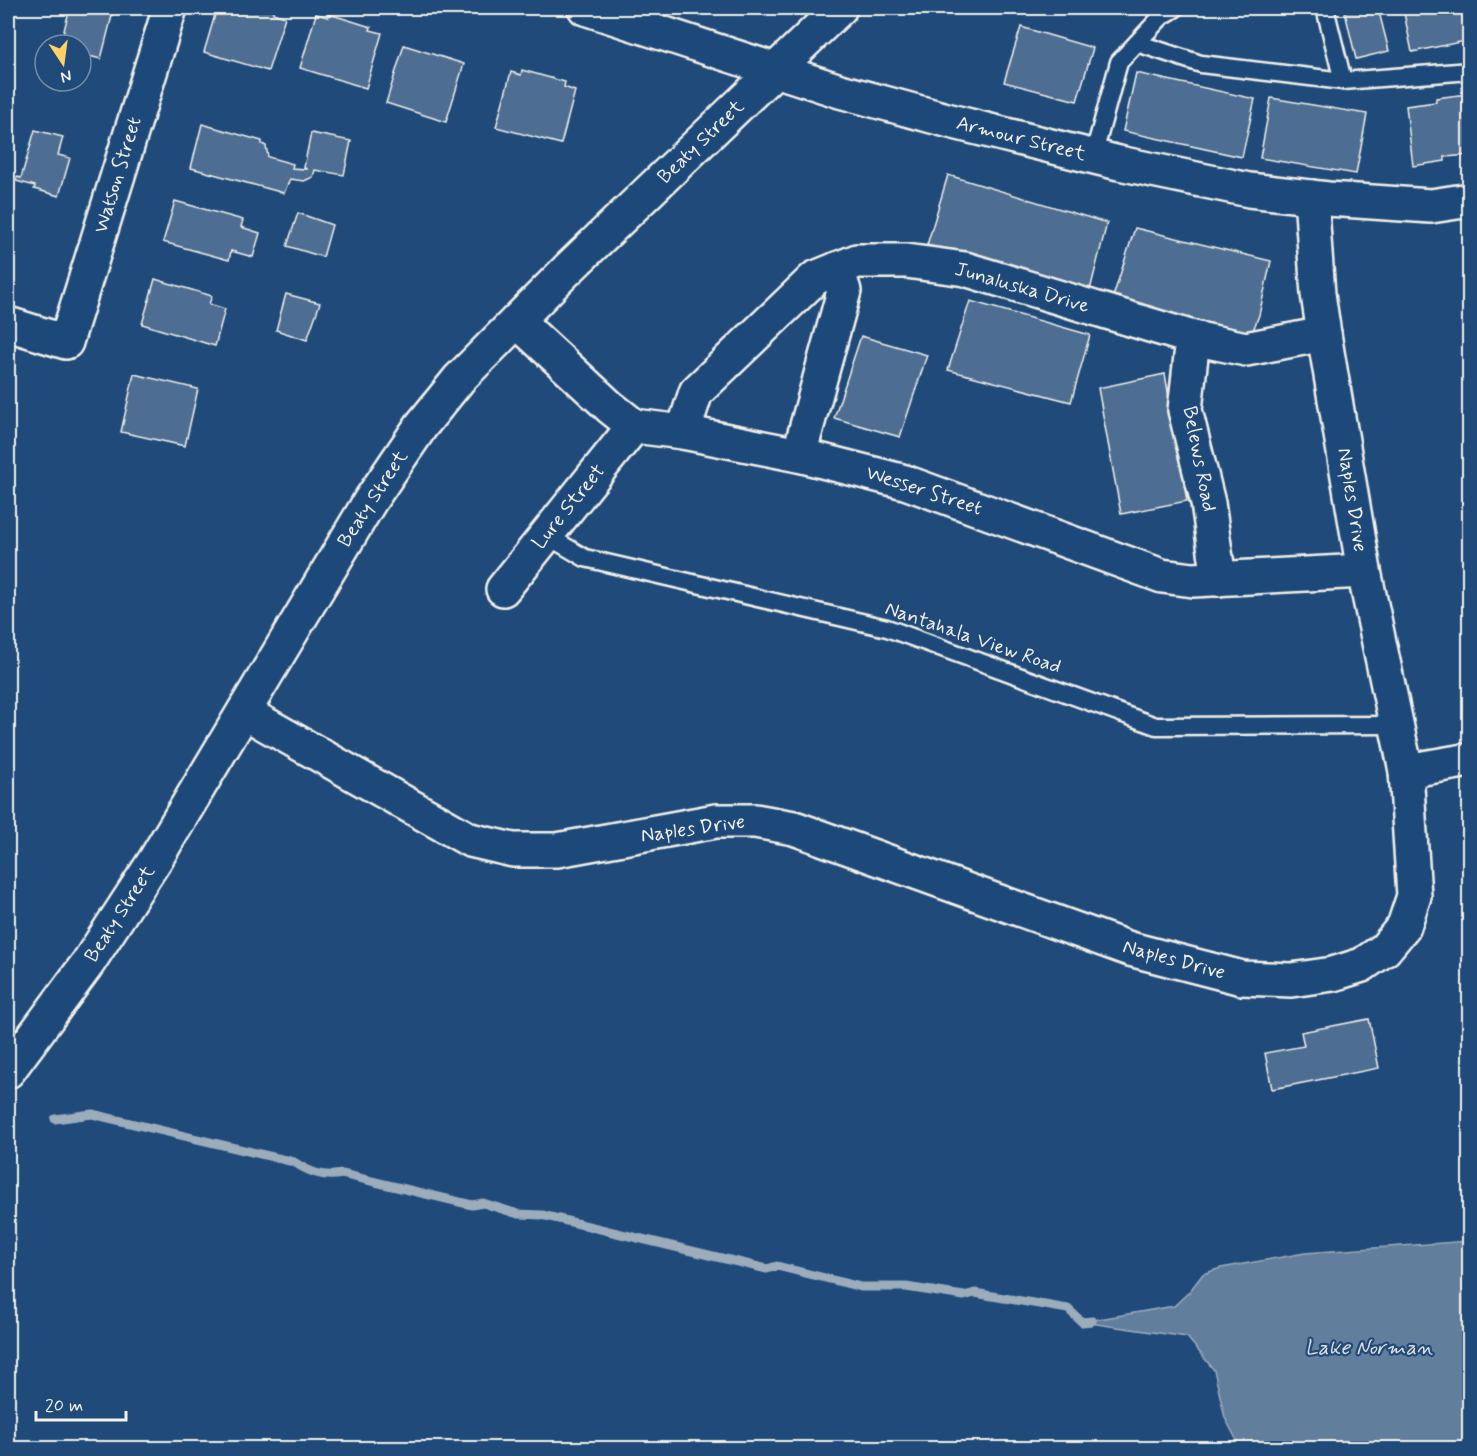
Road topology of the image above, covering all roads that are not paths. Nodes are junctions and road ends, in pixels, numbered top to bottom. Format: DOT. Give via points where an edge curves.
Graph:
graph roads {
  1 [pos="170,8"];
  2 [pos="585,8"];
  3 [pos="840,8"];
  4 [pos="1176,8"];
  5 [pos="1325,8"];
  6 [pos="1137,43"];
  7 [pos="776,70"];
  8 [pos="1470,71"];
  9 [pos="1343,81"];
  10 [pos="1093,157"];
  11 [pos="1311,197"];
  12 [pos="1470,200"];
  13 [pos="837,269"];
  14 [pos="517,321"];
  15 [pos="8,324"];
  16 [pos="1324,334"];
  17 [pos="1193,338"];
  18 [pos="634,426"];
  19 [pos="683,432"];
  20 [pos="799,455"];
  21 [pos="546,535"];
  22 [pos="1364,571"];
  23 [pos="1219,579"];
  24 [pos="503,589"];
  25 [pos="244,712"];
  26 [pos="1395,724"];
  27 [pos="1470,760"];
  28 [pos="1406,771"];
  29 [pos="8,1071"];
  1 -- 15 [label="street, Watson Street" via="66,342"];
  2 -- 7 [label="street, Armour Street"];
  3 -- 7 [label="street, Beaty Street"];
  4 -- 6 [label="lane" via="1161,17"];
  5 -- 9 [label="lane"];
  6 -- 9 [label="lane" via="1201,64"];
  6 -- 10 [label="lane" via="1119,62"];
  7 -- 10 [label="street, Armour Street" via="908,110"];
  7 -- 14 [label="street, Beaty Street"];
  8 -- 9 [label="lane"];
  10 -- 11 [label="street, Armour Street" via="1249,190"];
  11 -- 12 [label="street, Armour Street" via="1431,206"];
  11 -- 16 [label="street, Naples Drive"];
  13 -- 17 [label="street, Junaluska Drive" via="856,261 906,261 965,269"];
  13 -- 19 [label="street, Junaluska Drive" via="814,278 696,392"];
  13 -- 20 [label="street" via="844,291"];
  14 -- 18 [label="street"];
  14 -- 25 [label="street, Beaty Street" via="421,426 370,501"];
  16 -- 17 [label="street, Junaluska Drive" via="1246,349"];
  16 -- 22 [label="street, Naples Drive"];
  17 -- 23 [label="street, Belews Road" via="1185,410 1208,503"];
  18 -- 19 [label="street, Wesser Street"];
  18 -- 21 [label="street, Lure Street"];
  19 -- 20 [label="street, Wesser Street"];
  20 -- 23 [label="street, Wesser Street" via="905,482 1162,576"];
  21 -- 24 [label="street, Lure Street"];
  21 -- 26 [label="lane, Nantahala View Road" via="585,558 887,628 1156,726"];
  22 -- 23 [label="street, Wesser Street"];
  22 -- 26 [label="street, Naples Drive"];
  25 -- 28 [label="street, Naples Drive" via="470,840 513,850 557,850 716,821 755,821 794,828 1130,949 1242,978 1291,980 1362,965 1385,949 1404,926 1414,896"];
  25 -- 29 [label="street, Beaty Street" via="88,963"];
  26 -- 28 [label="street, Naples Drive"];
  27 -- 28 [label="street"];
}
